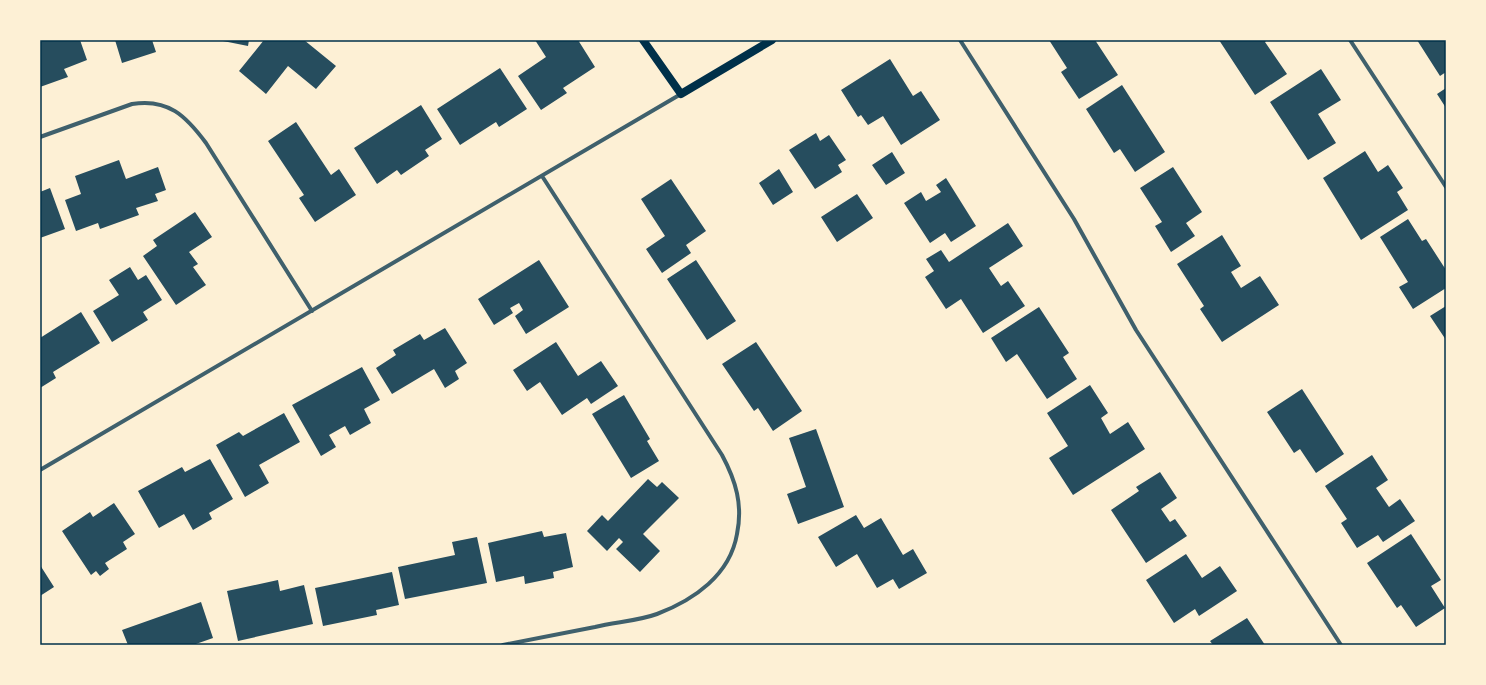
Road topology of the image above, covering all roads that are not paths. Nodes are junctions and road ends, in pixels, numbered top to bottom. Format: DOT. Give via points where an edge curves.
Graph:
graph roads {
  1 [pos="643,40"];
  2 [pos="772,40"];
  3 [pos="960,40"];
  4 [pos="1350,40"];
  5 [pos="681,94"];
  6 [pos="40,137"];
  7 [pos="542,176"];
  8 [pos="1446,187"];
  9 [pos="312,311"];
  10 [pos="40,470"];
  11 [pos="503,645"];
  12 [pos="1341,645"];
  1 -- 5 [label="main road"];
  2 -- 5 [label="main road"];
  3 -- 12 [label="street" via="1074,219 1136,330"];
  4 -- 8 [label="street"];
  5 -- 7 [label="street"];
  6 -- 9 [label="street" via="132,104 145,102 173,109 186,118 206,143"];
  7 -- 9 [label="street"];
  7 -- 11 [label="street" via="722,456 738,491 739,524 736,542 722,569 703,590 685,601 656,614"];
  9 -- 10 [label="street"];
}
